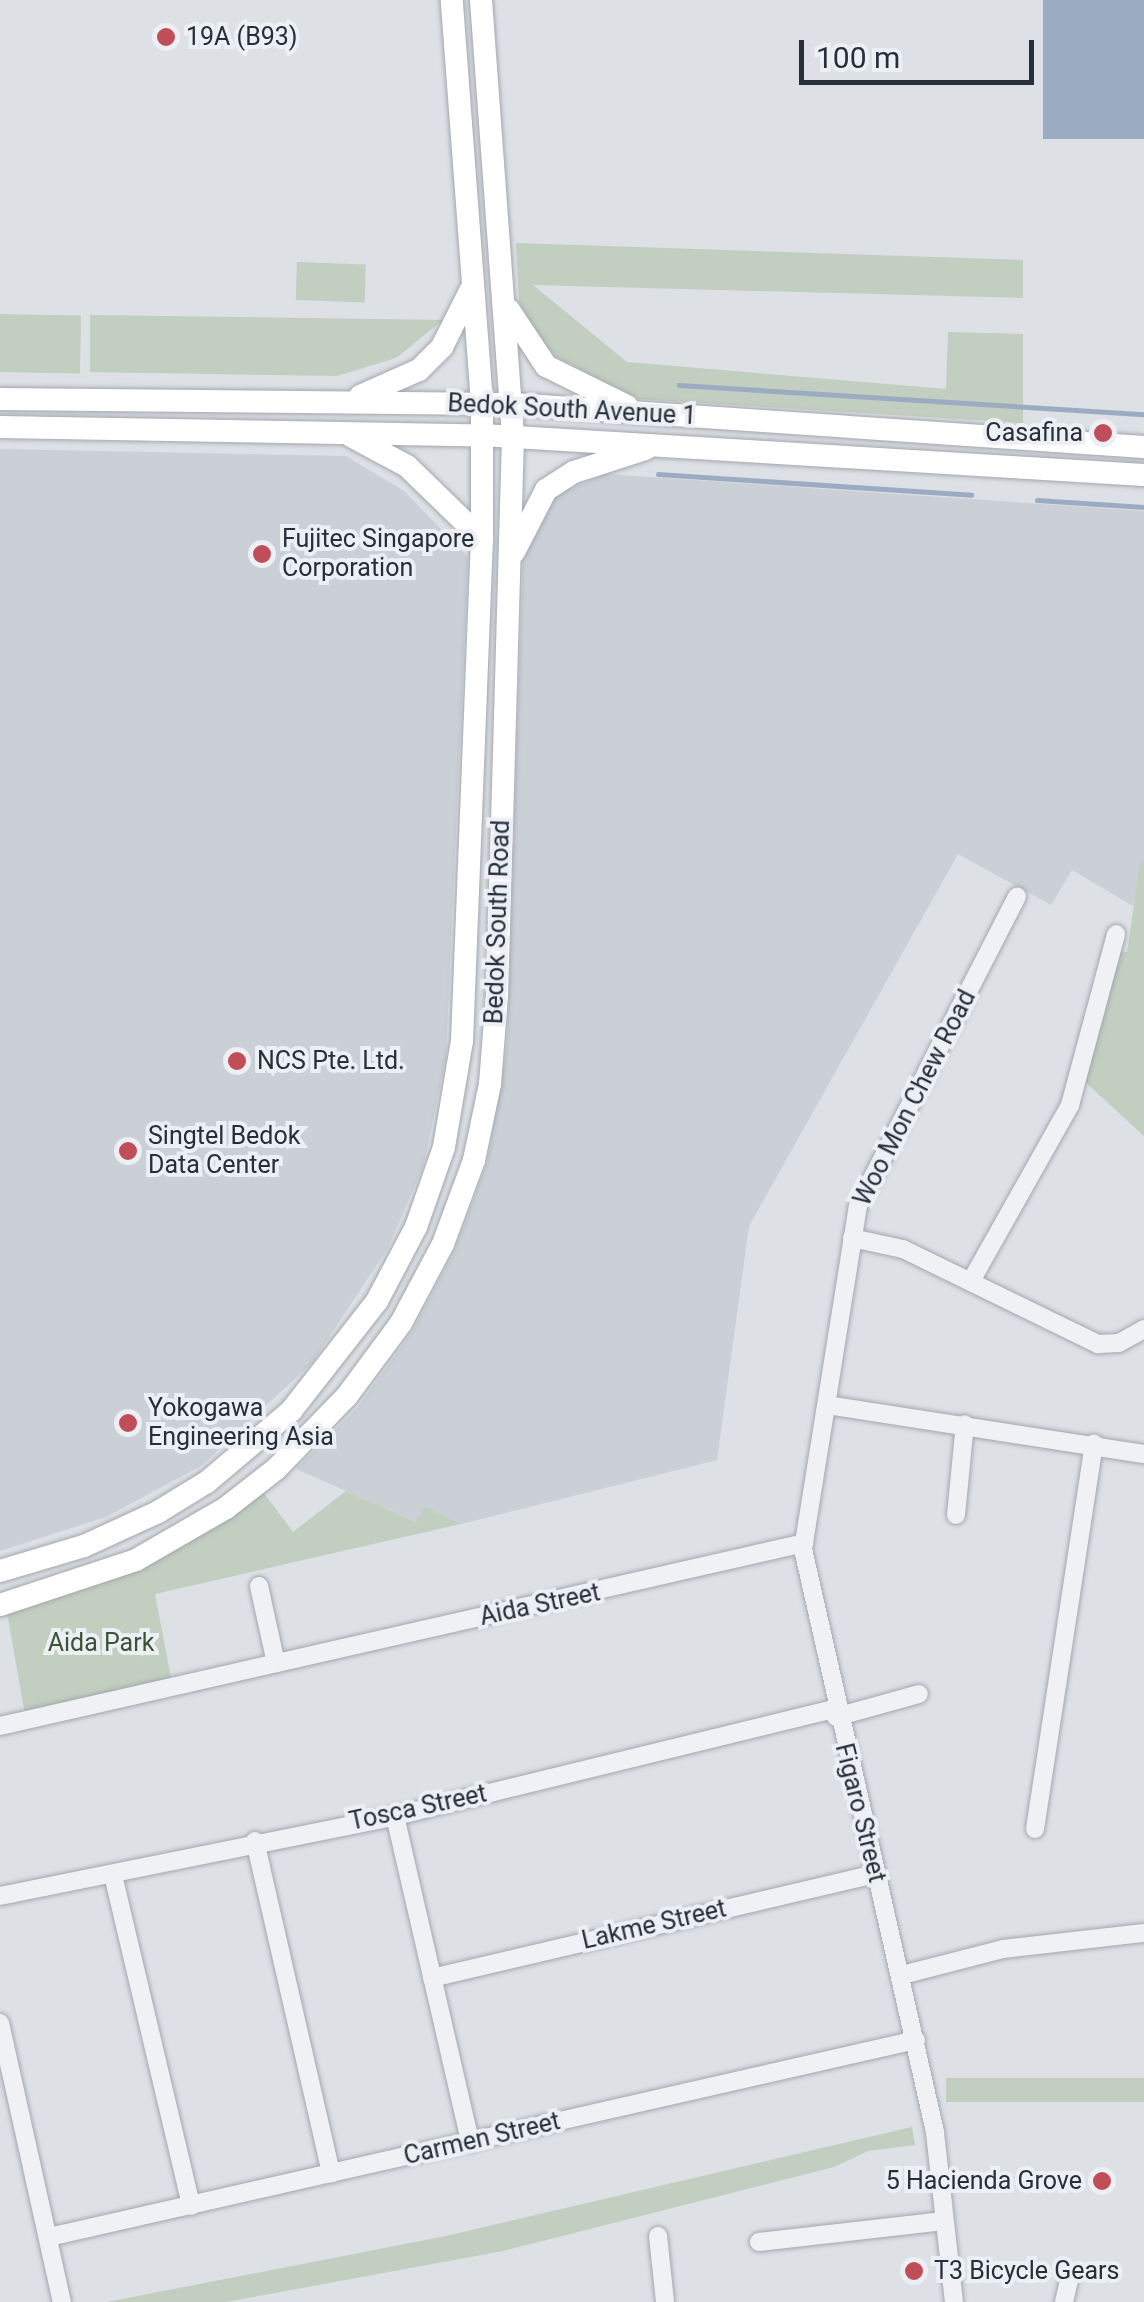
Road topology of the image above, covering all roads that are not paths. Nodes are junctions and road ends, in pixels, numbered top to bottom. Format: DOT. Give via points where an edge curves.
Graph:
graph roads {
  1 [pos="452,0"];
  2 [pos="480,0"];
  3 [pos="474,281"];
  4 [pos="506,304"];
  5 [pos="0,399"];
  6 [pos="482,403"];
  7 [pos="336,404"];
  8 [pos="512,404"];
  9 [pos="639,412"];
  10 [pos="0,427"];
  11 [pos="344,432"];
  12 [pos="482,435"];
  13 [pos="513,436"];
  14 [pos="658,444"];
  15 [pos="1144,447"];
  16 [pos="1144,475"];
  17 [pos="482,538"];
  18 [pos="511,559"];
  19 [pos="1017,898"];
  20 [pos="1116,934"];
  21 [pos="852,1238"];
  22 [pos="971,1281"];
  23 [pos="1144,1329"];
  24 [pos="826,1405"];
  25 [pos="966,1424"];
  26 [pos="1094,1443"];
  27 [pos="1144,1454"];
  28 [pos="956,1515"];
  29 [pos="804,1543"];
  30 [pos="0,1570"];
  31 [pos="259,1586"];
  32 [pos="0,1605"];
  33 [pos="276,1663"];
  34 [pos="919,1694"];
  35 [pos="836,1713"];
  36 [pos="0,1726"];
  37 [pos="394,1816"];
  38 [pos="1035,1829"];
  39 [pos="255,1840"];
  40 [pos="876,1874"];
  41 [pos="113,1875"];
  42 [pos="0,1896"];
  43 [pos="1144,1933"];
  44 [pos="902,1974"];
  45 [pos="432,1978"];
  46 [pos="0,2022"];
  47 [pos="916,2040"];
  48 [pos="470,2142"];
  49 [pos="332,2174"];
  50 [pos="191,2206"];
  51 [pos="944,2221"];
  52 [pos="48,2236"];
  53 [pos="658,2236"];
  54 [pos="759,2242"];
  55 [pos="1069,2280"];
  56 [pos="62,2302"];
  57 [pos="665,2302"];
  58 [pos="954,2302"];
  59 [pos="1064,2302"];
  1 -- 3 [label="main road, Bedok South Road"];
  2 -- 4 [label="main road, Bedok South Road"];
  3 -- 6 [label="main road, Bedok South Road"];
  3 -- 7 [label="main road" via="442,347 419,370 396,385"];
  4 -- 8 [label="main road, Bedok South Road"];
  4 -- 9 [label="main road" via="546,366"];
  5 -- 7 [label="main road, Bedok South Avenue 1"];
  6 -- 7 [label="main road, Bedok South Avenue 1"];
  6 -- 8 [label="main road, Bedok South Avenue 1"];
  6 -- 12 [label="main road, Bedok South Road"];
  8 -- 9 [label="main road, Bedok South Avenue 1"];
  8 -- 13 [label="main road, Bedok South Road"];
  9 -- 15 [label="main road, Bedok South Avenue 1"];
  10 -- 11 [label="main road, Bedok South Avenue 1"];
  11 -- 12 [label="main road, Bedok South Avenue 1"];
  11 -- 17 [label="main road" via="407,466"];
  12 -- 13 [label="main road, Bedok South Avenue 1"];
  12 -- 17 [label="main road, Bedok South Road"];
  13 -- 14 [label="main road, Bedok South Avenue 1"];
  13 -- 18 [label="main road, Bedok South Road"];
  14 -- 16 [label="main road, Bedok South Avenue 1"];
  14 -- 18 [label="main road" via="574,472 546,490"];
  17 -- 30 [label="main road, Bedok South Road" via="462,1041 448,1131 416,1227 354,1336 252,1446 158,1512 84,1546"];
  18 -- 32 [label="main road, Bedok South Road" via="494,1045 476,1152 443,1244 375,1362 276,1469 226,1508 136,1560"];
  19 -- 21 [label="street, Woo Mon Chew Road" via="858,1206"];
  20 -- 22 [label="street" via="1070,1105"];
  21 -- 22 [label="street" via="904,1249"];
  21 -- 24 [label="street, Woo Mon Chew Road"];
  22 -- 23 [label="street" via="1098,1344 1119,1343"];
  24 -- 25 [label="street"];
  24 -- 29 [label="street, Figaro Street"];
  25 -- 26 [label="street"];
  25 -- 28 [label="street"];
  26 -- 27 [label="street"];
  26 -- 38 [label="street"];
  29 -- 33 [label="street, Aida Street"];
  29 -- 35 [label="street, Figaro Street"];
  31 -- 33 [label="street"];
  33 -- 36 [label="street, Aida Street"];
  34 -- 35 [label="street, Tosca Street"];
  35 -- 37 [label="street, Tosca Street"];
  35 -- 40 [label="street, Figaro Street"];
  37 -- 39 [label="street, Tosca Street"];
  37 -- 45 [label="street"];
  39 -- 41 [label="street, Tosca Street"];
  39 -- 49 [label="street"];
  40 -- 44 [label="street, Figaro Street"];
  40 -- 45 [label="street, Lakme Street"];
  41 -- 42 [label="street, Tosca Street"];
  41 -- 50 [label="street"];
  43 -- 44 [label="street" via="1002,1949"];
  44 -- 47 [label="street, Figaro Street"];
  45 -- 48 [label="street"];
  46 -- 52 [label="street"];
  47 -- 48 [label="street, Carmen Street"];
  47 -- 51 [label="street, Figaro Street"];
  48 -- 49 [label="street, Carmen Street"];
  49 -- 50 [label="street, Carmen Street"];
  50 -- 52 [label="street, Carmen Street"];
  51 -- 54 [label="street"];
  51 -- 58 [label="street, Figaro Street"];
  52 -- 56 [label="street"];
  53 -- 57 [label="street"];
  55 -- 59 [label="street"];
}
